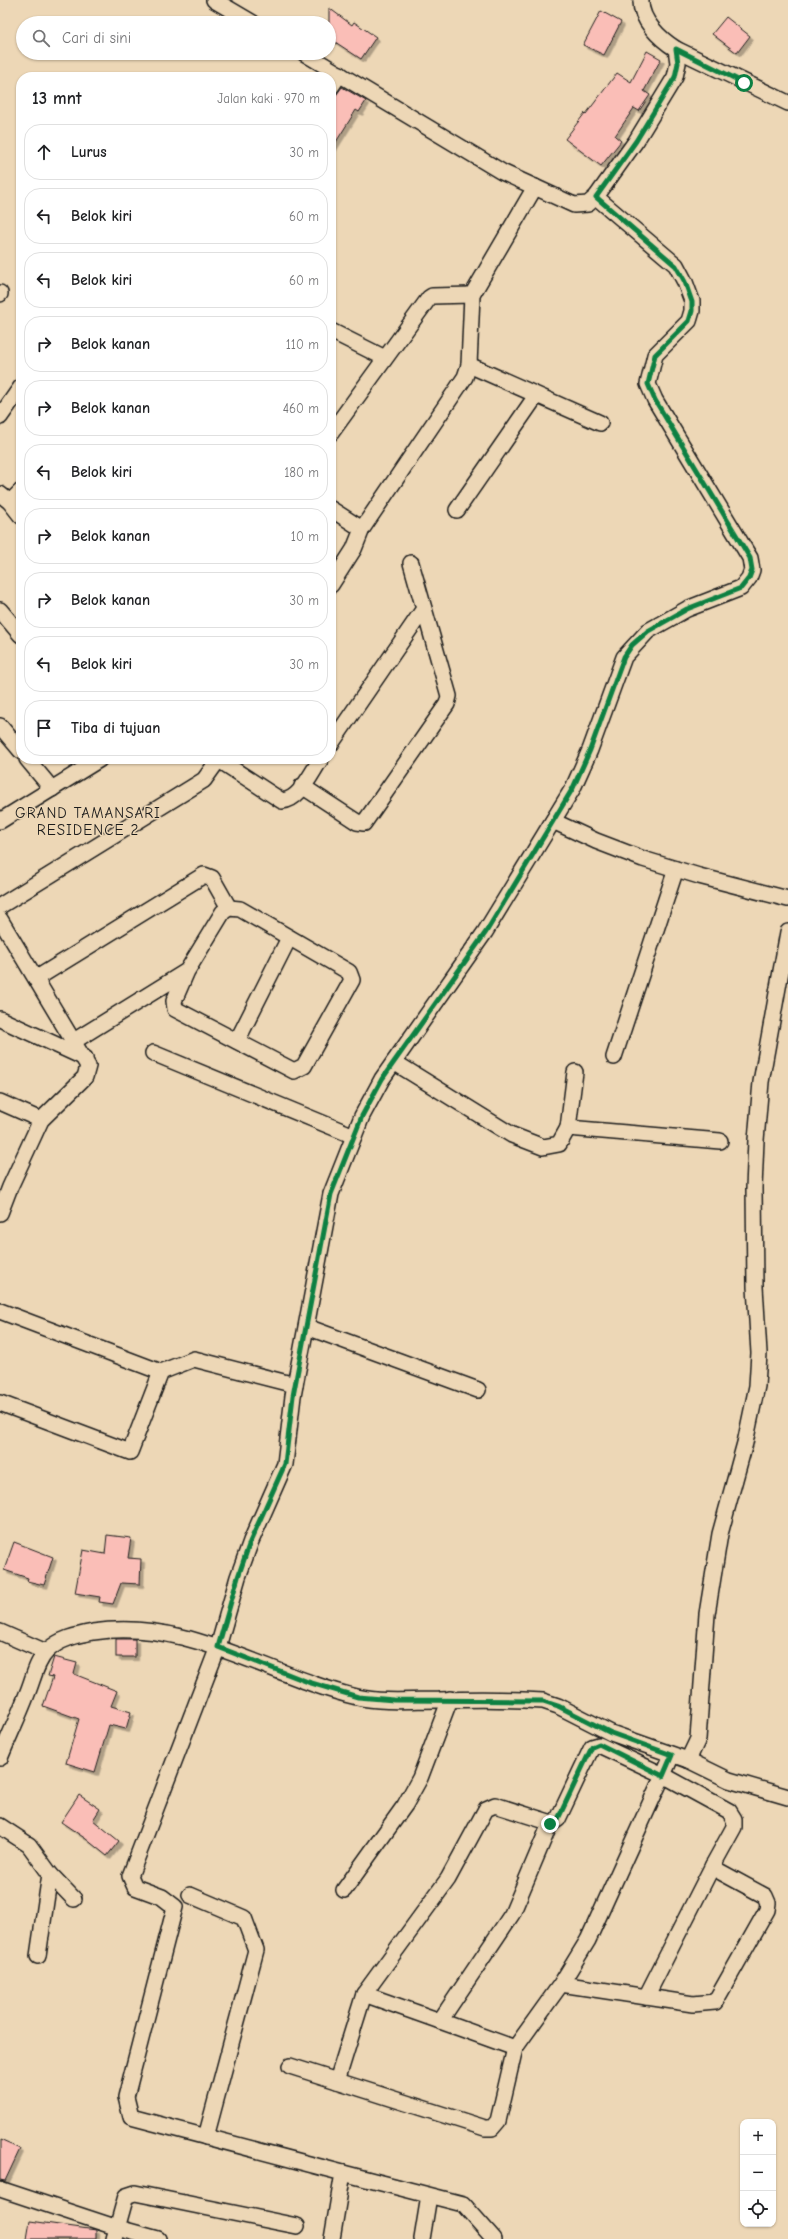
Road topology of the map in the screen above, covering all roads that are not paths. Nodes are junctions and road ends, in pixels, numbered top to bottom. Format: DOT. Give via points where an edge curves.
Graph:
graph roads {
  1 [pos="214,0"];
  2 [pos="641,0"];
  3 [pos="241,16"];
  4 [pos="676,49"];
  5 [pos="316,60"];
  6 [pos="340,74"];
  7 [pos="336,80"];
  8 [pos="788,103"];
  9 [pos="535,187"];
  10 [pos="596,197"];
  11 [pos="472,295"];
  12 [pos="336,334"];
  13 [pos="385,358"];
  14 [pos="468,365"];
  15 [pos="16,394"];
  16 [pos="536,396"];
  17 [pos="0,417"];
  18 [pos="600,423"];
  19 [pos="336,426"];
  20 [pos="10,495"];
  21 [pos="16,506"];
  22 [pos="457,510"];
  23 [pos="336,512"];
  24 [pos="362,529"];
  25 [pos="410,563"];
  26 [pos="336,577"];
  27 [pos="0,610"];
  28 [pos="423,610"];
  29 [pos="16,629"];
  30 [pos="0,726"];
  31 [pos="336,737"];
  32 [pos="16,745"];
  33 [pos="31,764"];
  34 [pos="92,764"];
  35 [pos="215,764"];
  36 [pos="226,764"];
  37 [pos="317,764"];
  38 [pos="302,786"];
  39 [pos="52,789"];
  40 [pos="0,821"];
  41 [pos="553,821"];
  42 [pos="676,869"];
  43 [pos="788,899"];
  44 [pos="0,906"];
  45 [pos="229,908"];
  46 [pos="0,919"];
  47 [pos="788,932"];
  48 [pos="289,938"];
  49 [pos="187,971"];
  50 [pos="37,978"];
  51 [pos="0,1019"];
  52 [pos="74,1041"];
  53 [pos="237,1041"];
  54 [pos="153,1053"];
  55 [pos="614,1057"];
  56 [pos="85,1058"];
  57 [pos="394,1062"];
  58 [pos="575,1072"];
  59 [pos="0,1102"];
  60 [pos="41,1120"];
  61 [pos="568,1128"];
  62 [pos="354,1136"];
  63 [pos="720,1141"];
  64 [pos="5,1185"];
  65 [pos="0,1213"];
  66 [pos="0,1311"];
  67 [pos="307,1327"];
  68 [pos="161,1372"];
  69 [pos="295,1385"];
  70 [pos="478,1390"];
  71 [pos="0,1403"];
  72 [pos="0,1632"];
  73 [pos="218,1647"];
  74 [pos="46,1652"];
  75 [pos="450,1699"];
  76 [pos="672,1755"];
  77 [pos="0,1758"];
  78 [pos="688,1760"];
  79 [pos="663,1776"];
  80 [pos="788,1797"];
  81 [pos="550,1824"];
  82 [pos="0,1826"];
  83 [pos="713,1865"];
  84 [pos="50,1874"];
  85 [pos="344,1890"];
  86 [pos="190,1895"];
  87 [pos="74,1898"];
  88 [pos="38,1956"];
  89 [pos="561,1984"];
  90 [pos="364,1994"];
  91 [pos="646,1997"];
  92 [pos="440,2021"];
  93 [pos="515,2048"];
  94 [pos="290,2066"];
  95 [pos="337,2081"];
  96 [pos="206,2137"];
  97 [pos="343,2173"];
  98 [pos="0,2189"];
  99 [pos="429,2196"];
  100 [pos="297,2226"];
  101 [pos="116,2233"];
  102 [pos="158,2239"];
  103 [pos="332,2239"];
  104 [pos="422,2239"];
  105 [pos="494,2239"];
  1 -- 3 [label="street"];
  2 -- 4 [label="street" via="645,18 665,42"];
  4 -- 8 [label="street"];
  4 -- 10 [label="street" via="678,63 675,77 636,141"];
  5 -- 6 [label="street"];
  6 -- 7 [label="street"];
  6 -- 9 [label="street" via="502,172"];
  9 -- 10 [label="street" via="574,205 588,204"];
  9 -- 11 [label="street"];
  10 -- 41 [label="street" via="676,266 685,282 692,302 689,321 655,355 648,384 655,400 750,558 752,570 741,588 687,609 648,631 632,645 618,669 590,750 573,788"];
  11 -- 13 [label="street" via="429,298"];
  11 -- 14 [label="street"];
  12 -- 13 [label="street"];
  13 -- 19 [label="street"];
  14 -- 16 [label="street"];
  14 -- 24 [label="street" via="465,377"];
  15 -- 17 [label="street"];
  16 -- 18 [label="street"];
  16 -- 22 [label="street"];
  20 -- 21 [label="street"];
  23 -- 24 [label="street"];
  24 -- 26 [label="street" via="354,549"];
  25 -- 28 [label="street"];
  27 -- 29 [label="street"];
  28 -- 31 [label="street"];
  28 -- 38 [label="street" via="450,696 447,704 364,823 357,822"];
  30 -- 32 [label="street"];
  33 -- 39 [label="street"];
  34 -- 39 [label="street"];
  35 -- 44 [label="street" via="204,780"];
  36 -- 38 [label="street" via="282,801 296,796"];
  37 -- 38 [label="street"];
  39 -- 40 [label="street"];
  41 -- 42 [label="street" via="596,841"];
  41 -- 57 [label="street" via="486,932"];
  42 -- 43 [label="street"];
  42 -- 55 [label="street"];
  45 -- 48 [label="street" via="240,909"];
  45 -- 49 [label="street" via="223,912"];
  45 -- 50 [label="street" via="212,878 204,875"];
  46 -- 50 [label="street"];
  47 -- 78 [label="street" via="761,1082 756,1140 754,1211 759,1353 757,1386 745,1443 720,1534 707,1614 698,1739"];
  48 -- 53 [label="street"];
  48 -- 53 [label="street" via="349,972 352,980 304,1066 294,1071"];
  49 -- 52 [label="street"];
  49 -- 53 [label="street" via="174,1001 175,1009"];
  50 -- 52 [label="street"];
  51 -- 56 [label="street"];
  52 -- 56 [label="street"];
  54 -- 62 [label="street"];
  56 -- 60 [label="street" via="88,1066 85,1077"];
  57 -- 61 [label="street" via="524,1141 544,1147 559,1144"];
  57 -- 62 [label="street" via="368,1102"];
  58 -- 61 [label="street"];
  59 -- 60 [label="street"];
  60 -- 64 [label="street"];
  61 -- 63 [label="street"];
  62 -- 67 [label="street" via="331,1194"];
  64 -- 65 [label="street"];
  66 -- 68 [label="street"];
  67 -- 69 [label="street"];
  67 -- 70 [label="street"];
  68 -- 69 [label="street" via="194,1359"];
  68 -- 71 [label="street" via="130,1452"];
  69 -- 73 [label="street" via="285,1464 250,1542"];
  72 -- 74 [label="street"];
  73 -- 74 [label="street" via="165,1632 114,1630 85,1633 62,1640"];
  73 -- 75 [label="street" via="308,1682 358,1697 394,1700"];
  73 -- 96 [label="street" via="130,1876 134,1887 162,1897 175,1907 126,2097 131,2117"];
  74 -- 77 [label="street" via="37,1667"];
  75 -- 76 [label="street" via="543,1701 611,1733"];
  75 -- 85 [label="street" via="405,1806"];
  76 -- 78 [label="street"];
  76 -- 79 [label="street"];
  78 -- 80 [label="street" via="729,1780"];
  79 -- 81 [label="street" via="599,1744 596,1745 590,1749 558,1819"];
  79 -- 83 [label="street" via="729,1811 734,1820 734,1827"];
  79 -- 89 [label="street" via="588,1940"];
  81 -- 90 [label="street" via="495,1805 486,1809 448,1879"];
  81 -- 92 [label="street" via="512,1914"];
  82 -- 84 [label="street" via="29,1845"];
  83 -- 91 [label="street"];
  83 -- 91 [label="street" via="717,1870 765,1896 767,1910 714,2002 693,2004"];
  84 -- 87 [label="street"];
  84 -- 88 [label="street"];
  86 -- 96 [label="street" via="244,1918 256,1950"];
  89 -- 91 [label="street"];
  89 -- 93 [label="street"];
  90 -- 92 [label="street"];
  90 -- 95 [label="street"];
  92 -- 93 [label="street"];
  93 -- 95 [label="street" via="498,2121 492,2128 485,2128"];
  94 -- 95 [label="street"];
  96 -- 97 [label="street"];
  97 -- 99 [label="street"];
  97 -- 103 [label="street"];
  98 -- 101 [label="street"];
  99 -- 104 [label="street"];
  99 -- 105 [label="street" via="463,2204"];
  100 -- 101 [label="street" via="134,2193 126,2196"];
  101 -- 102 [label="street"];
}
